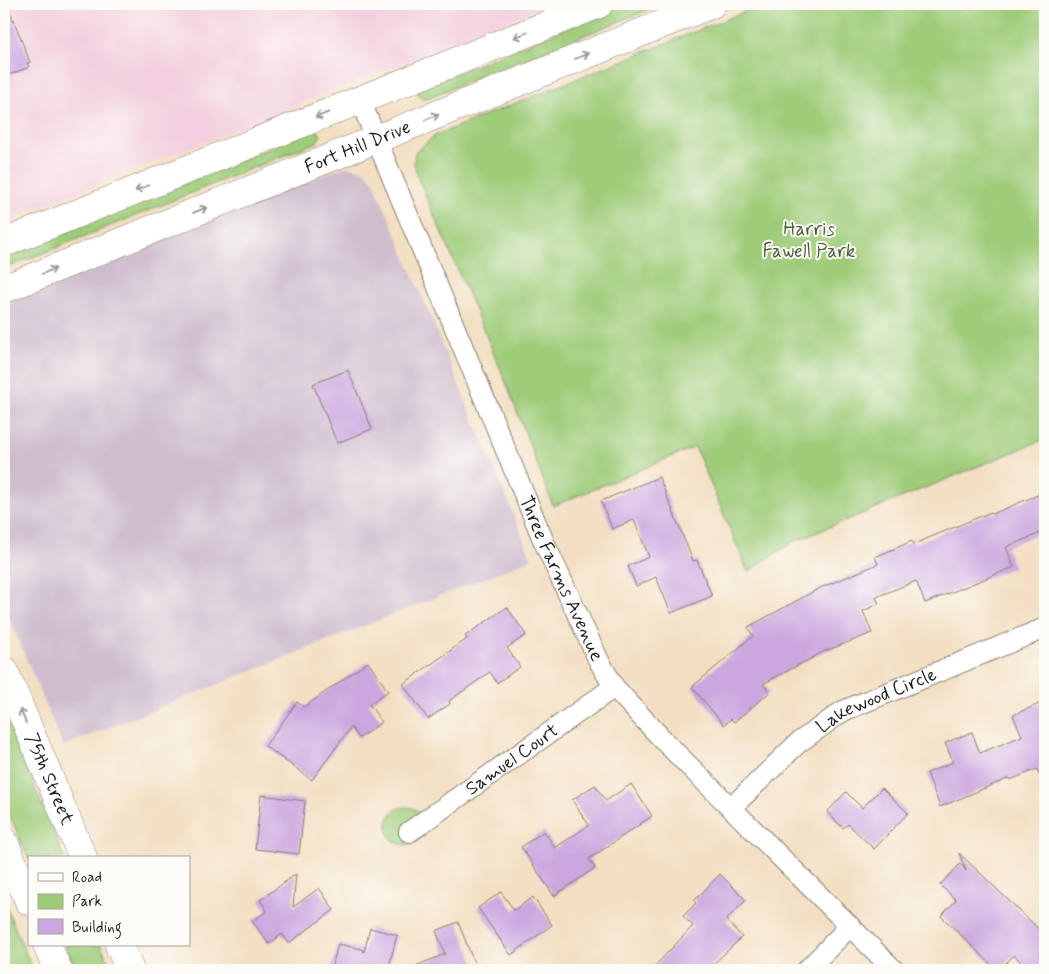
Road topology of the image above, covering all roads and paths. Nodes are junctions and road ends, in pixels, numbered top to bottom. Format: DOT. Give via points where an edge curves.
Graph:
graph roads {
  1 [pos="599,4"];
  2 [pos="712,4"];
  3 [pos="360,100"];
  4 [pos="375,139"];
  5 [pos="4,243"];
  6 [pos="4,289"];
  7 [pos="1045,628"];
  8 [pos="4,670"];
  9 [pos="614,687"];
  10 [pos="732,807"];
  11 [pos="410,832"];
  12 [pos="4,842"];
  13 [pos="81,856"];
  14 [pos="28,899"];
  15 [pos="850,926"];
  16 [pos="47,946"];
  17 [pos="119,946"];
  18 [pos="58,970"];
  19 [pos="130,970"];
  20 [pos="806,970"];
  21 [pos="894,970"];
  1 -- 3 [label="street, one-way"];
  4 -- 2 [label="street, Fort Hill Drive, one-way"];
  3 -- 4 [label="street, Three Farms Avenue"];
  3 -- 5 [label="street, one-way"];
  6 -- 4 [label="street, Fort Hill Drive, one-way"];
  4 -- 9 [label="street, Three Farms Avenue" via="544,542"];
  7 -- 10 [label="street, Lakewood Circle" via="843,711 798,743"];
  13 -- 8 [label="street, 75th Street, one-way"];
  9 -- 10 [label="street, Three Farms Avenue" via="664,742"];
  9 -- 11 [label="street, Samuel Court"];
  10 -- 15 [label="street, Three Farms Avenue"];
  12 -- 14 [label="street"];
  15 -- 20 [label="street"];
  15 -- 21 [label="street, Three Farms Avenue"];
  16 -- 18 [label="street"];
  17 -- 19 [label="street"];
}
